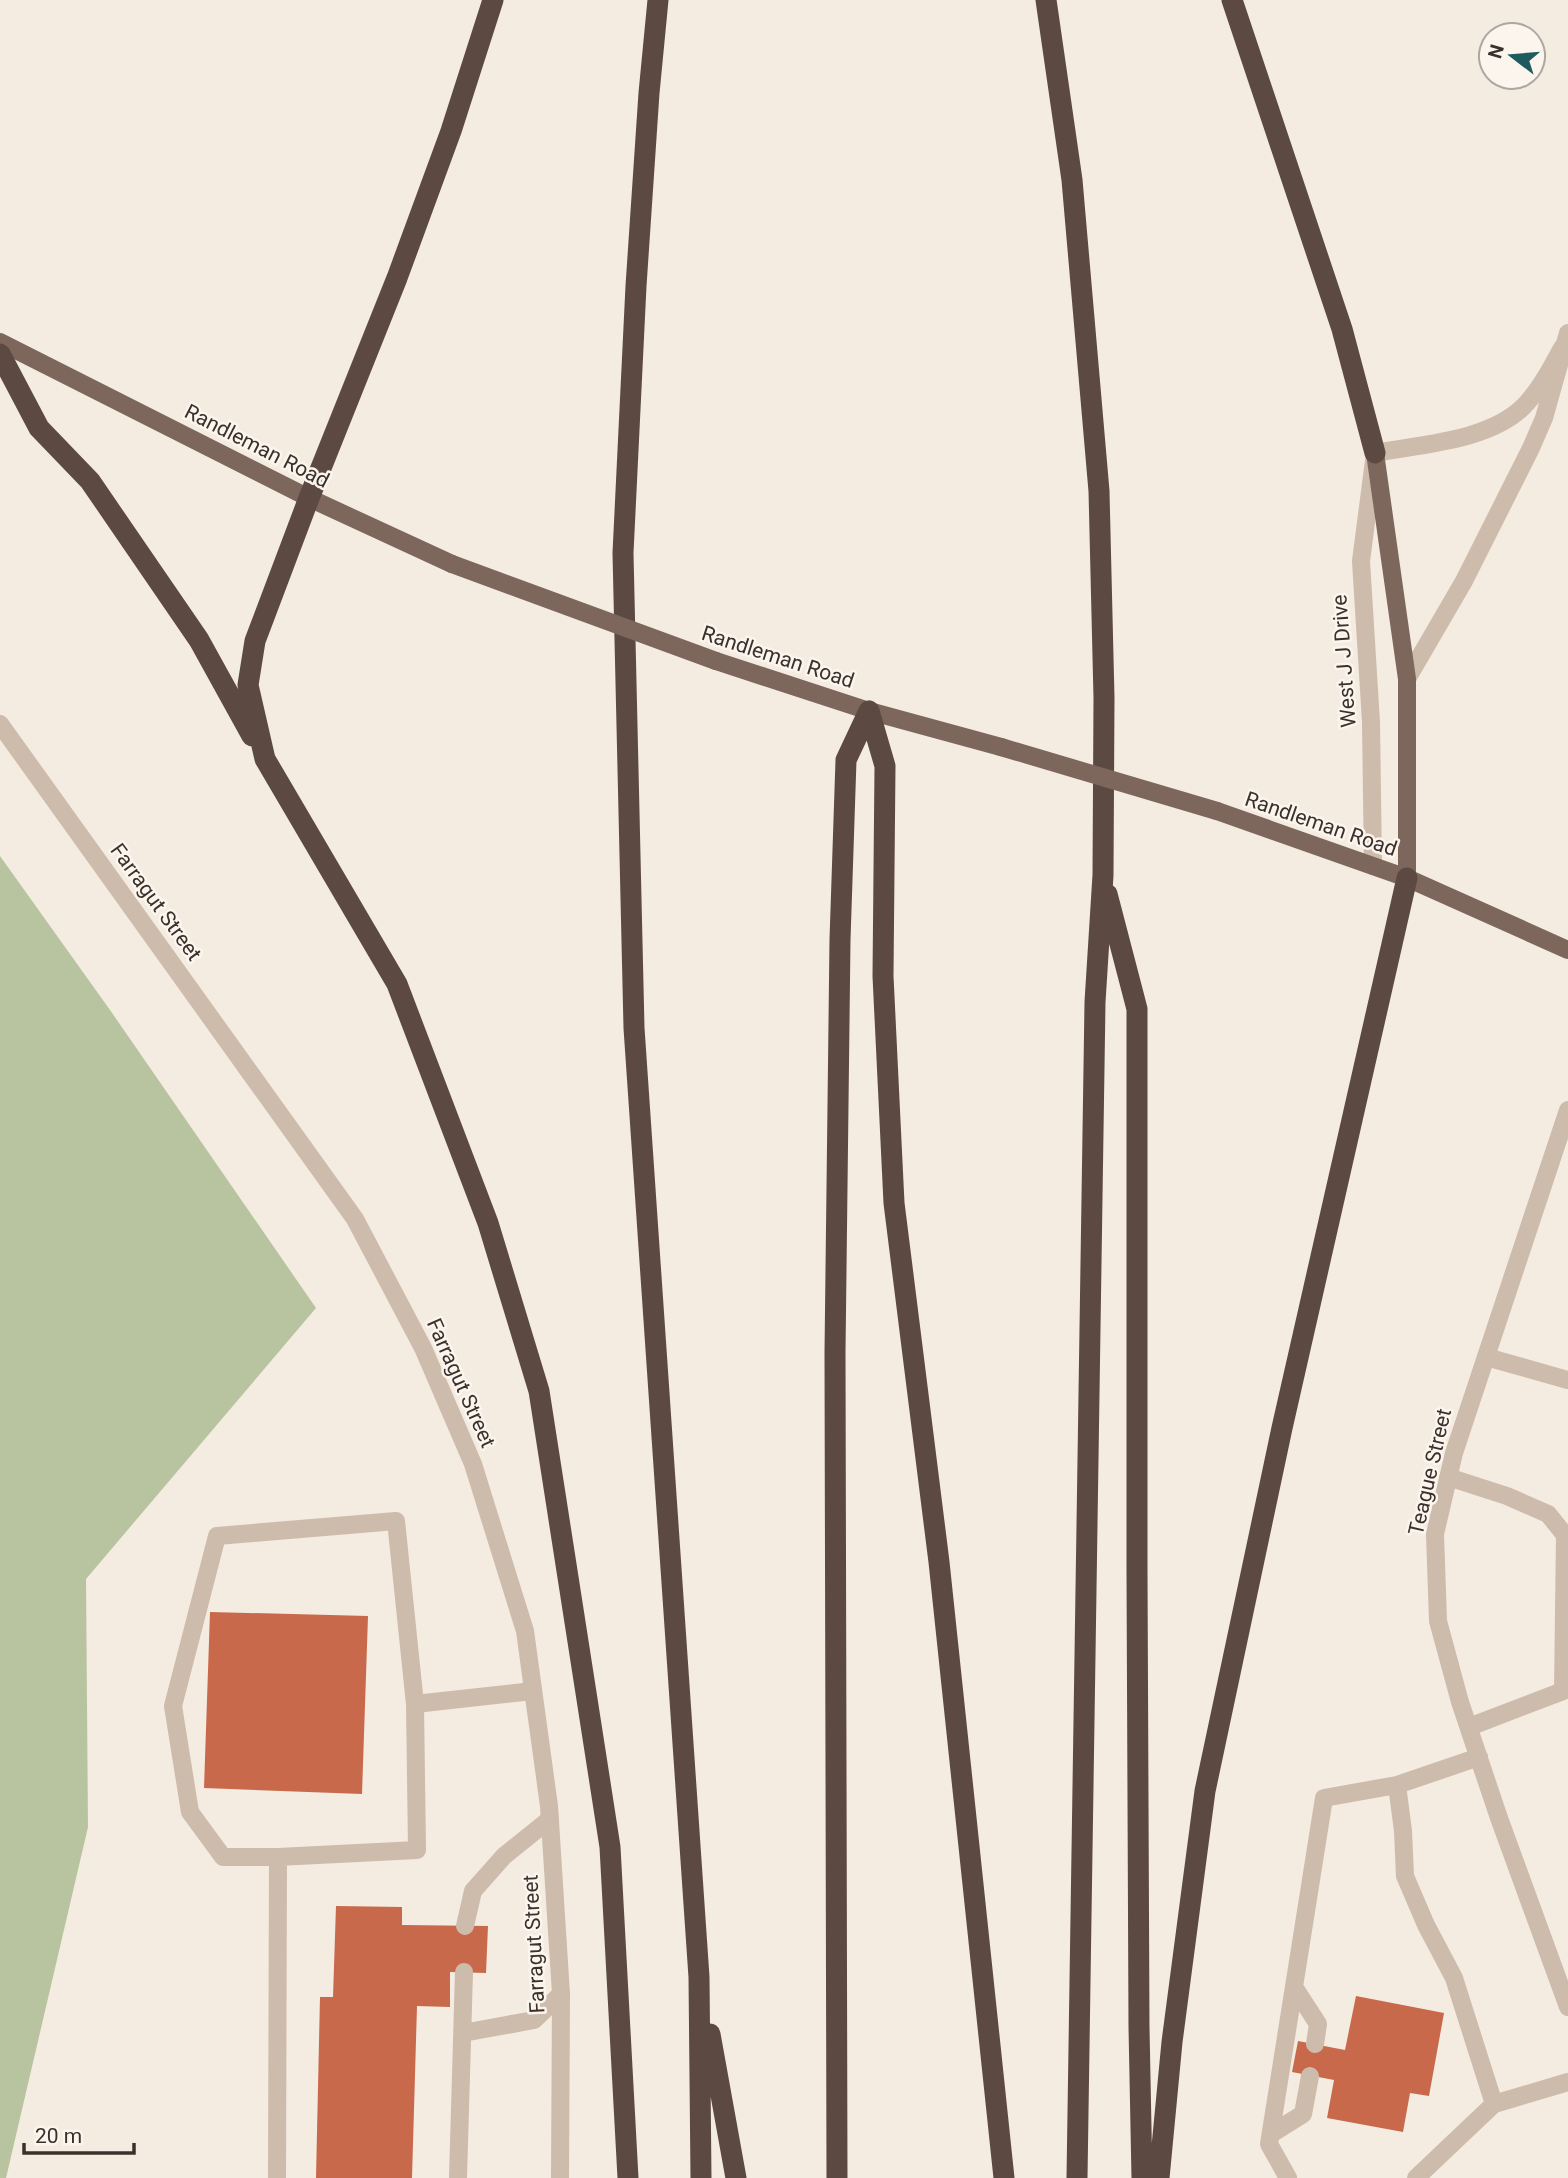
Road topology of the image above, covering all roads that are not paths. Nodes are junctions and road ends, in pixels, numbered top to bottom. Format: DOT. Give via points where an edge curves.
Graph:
graph roads {
  1 [pos="493,0"];
  2 [pos="659,0"];
  3 [pos="1046,0"];
  4 [pos="1232,0"];
  5 [pos="1565,341"];
  6 [pos="0,342"];
  7 [pos="0,354"];
  8 [pos="1375,453"];
  9 [pos="309,498"];
  10 [pos="1407,680"];
  11 [pos="869,711"];
  12 [pos="0,724"];
  13 [pos="265,759"];
  14 [pos="1373,866"];
  15 [pos="1102,874"];
  16 [pos="1407,878"];
  17 [pos="1568,950"];
  18 [pos="1568,1110"];
  19 [pos="1565,1130"];
  20 [pos="1486,1357"];
  21 [pos="1568,1380"];
  22 [pos="1448,1477"];
  23 [pos="1566,1536"];
  24 [pos="533,1691"];
  25 [pos="415,1704"];
  26 [pos="1469,1727"];
  27 [pos="1479,1757"];
  28 [pos="1397,1785"];
  29 [pos="550,1819"];
  30 [pos="278,1857"];
  31 [pos="465,1926"];
  32 [pos="464,1972"];
  33 [pos="699,1977"];
  34 [pos="1294,1987"];
  35 [pos="561,1994"];
  36 [pos="1568,2007"];
  37 [pos="463,2033"];
  38 [pos="1315,2044"];
  39 [pos="1310,2076"];
  40 [pos="1568,2082"];
  41 [pos="1494,2105"];
  42 [pos="1271,2134"];
  43 [pos="276,2178"];
  44 [pos="458,2178"];
  45 [pos="560,2178"];
  46 [pos="628,2178"];
  47 [pos="701,2178"];
  48 [pos="736,2178"];
  49 [pos="838,2178"];
  50 [pos="1004,2178"];
  51 [pos="1077,2178"];
  52 [pos="1142,2178"];
  53 [pos="1159,2178"];
  54 [pos="1288,2178"];
  55 [pos="1416,2178"];
  1 -- 9 [label="highway" via="397,278"];
  2 -- 33 [label="highway" via="636,286 623,553 634,1028"];
  3 -- 15 [label="highway" via="1072,180 1099,491"];
  4 -- 8 [label="highway" via="1342,329"];
  5 -- 8 [label="street" via="1538,390 1506,421 1472,435"];
  5 -- 10 [label="street" via="1531,448 1464,581"];
  6 -- 9 [label="main road, Randleman Road"];
  7 -- 13 [label="highway" via="39,428 90,481 199,640"];
  8 -- 10 [label="main road"];
  8 -- 14 [label="street, West J J Drive" via="1361,561 1371,722"];
  9 -- 11 [label="main road, Randleman Road, bridge" via="452,564 716,661"];
  9 -- 13 [label="highway" via="255,641 248,685"];
  10 -- 16 [label="main road"];
  11 -- 14 [label="main road, Randleman Road, bridge" via="1217,811"];
  11 -- 49 [label="highway" via="846,760 840,940 835,1353"];
  11 -- 50 [label="highway" via="884,766 883,976 894,1203 939,1562"];
  12 -- 24 [label="street, Farragut Street" via="355,1219 423,1348 473,1464 525,1631"];
  13 -- 46 [label="highway" via="397,985 488,1223 539,1391 610,1847"];
  14 -- 16 [label="main road, Randleman Road"];
  15 -- 51 [label="highway" via="1095,1002"];
  15 -- 52 [label="highway" via="1137,1009"];
  16 -- 17 [label="main road, Randleman Road"];
  16 -- 53 [label="highway" via="1205,1791"];
  18 -- 19 [label="street, Teague Street"];
  19 -- 20 [label="street, Teague Street"];
  20 -- 21 [label="street"];
  20 -- 22 [label="street, Teague Street"];
  22 -- 23 [label="street" via="1549,1514"];
  22 -- 26 [label="street, Teague Street" via="1435,1534 1438,1621"];
  23 -- 26 [label="street" via="1563,1691"];
  24 -- 25 [label="street"];
  24 -- 29 [label="street, Farragut Street"];
  25 -- 30 [label="street" via="417,1850"];
  25 -- 30 [label="street" via="396,1521 218,1536 173,1706 190,1812 223,1857"];
  26 -- 27 [label="street, Teague Street"];
  27 -- 28 [label="street"];
  27 -- 36 [label="street, Teague Street"];
  28 -- 34 [label="street" via="1324,1798"];
  28 -- 41 [label="street" via="1405,1876 1454,1978"];
  29 -- 31 [label="street" via="504,1856 473,1891"];
  29 -- 35 [label="street, Farragut Street"];
  30 -- 43 [label="street"];
  32 -- 37 [label="street"];
  33 -- 47 [label="highway"];
  33 -- 48 [label="highway"];
  34 -- 38 [label="street" via="1318,2024"];
  34 -- 42 [label="street"];
  35 -- 37 [label="street" via="534,2020"];
  35 -- 45 [label="street, Farragut Street"];
  37 -- 44 [label="street"];
  39 -- 42 [label="street" via="1303,2114"];
  40 -- 41 [label="street"];
  41 -- 55 [label="street"];
  42 -- 54 [label="street" via="1269,2144"];
}
